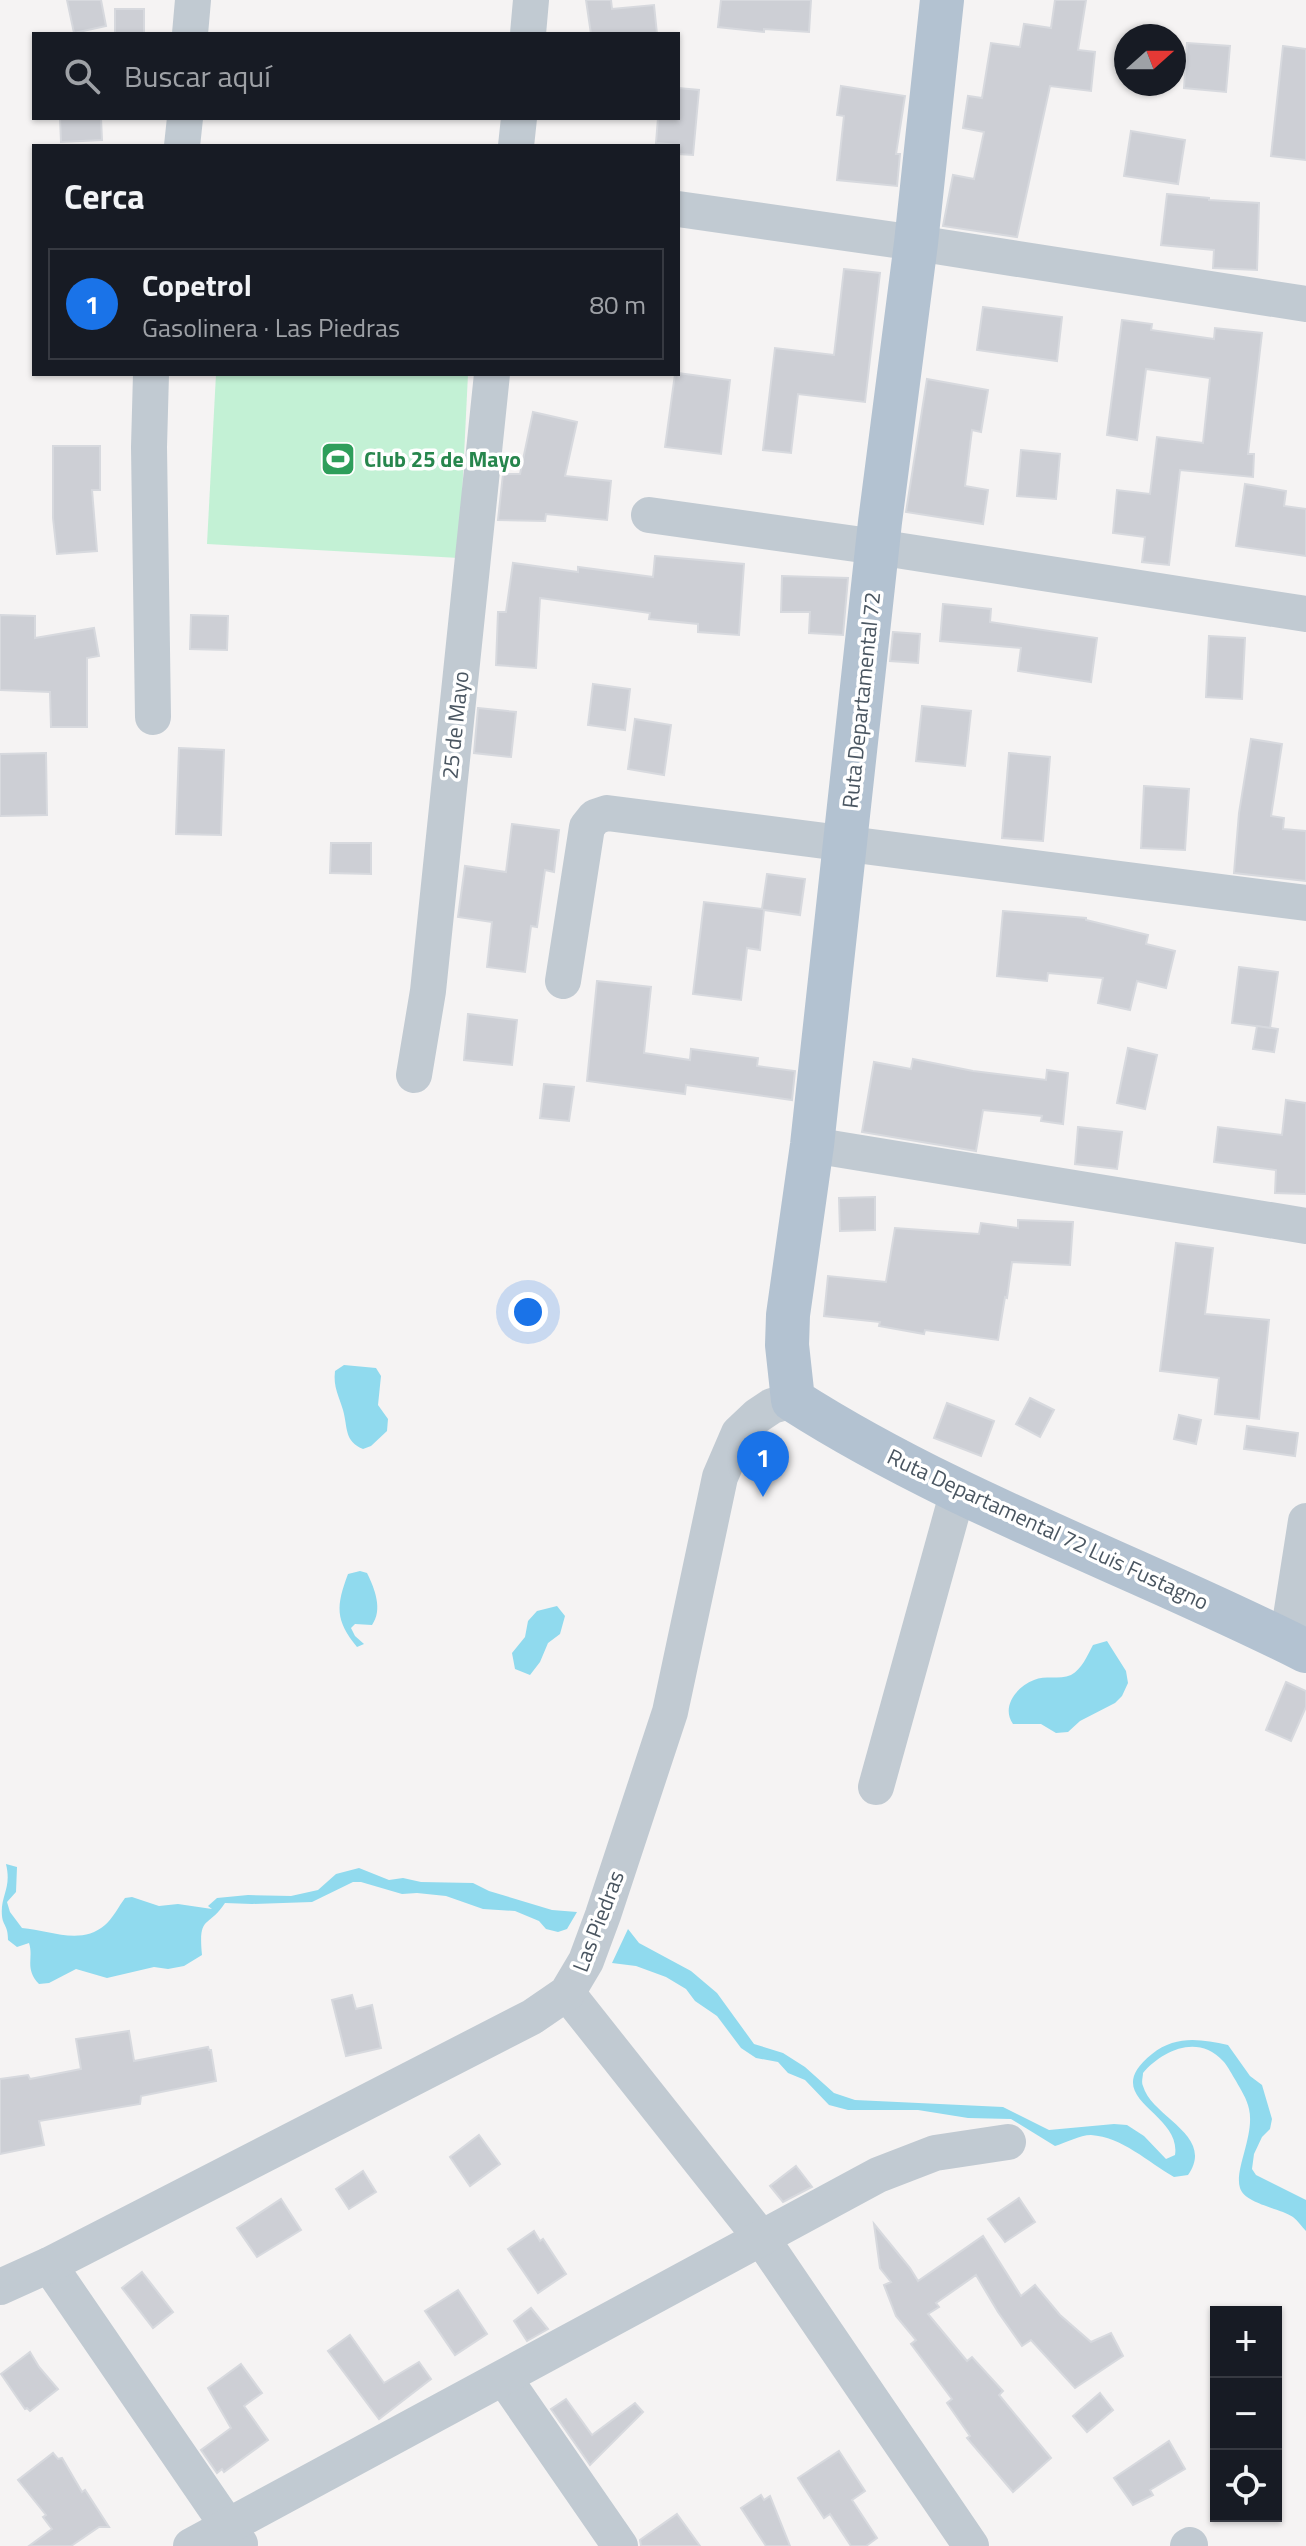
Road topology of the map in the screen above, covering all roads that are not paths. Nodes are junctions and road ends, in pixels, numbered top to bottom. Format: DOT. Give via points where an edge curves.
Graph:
graph roads {
  1 [pos="193,0"];
  2 [pos="531,0"];
  3 [pos="942,0"];
  4 [pos="190,32"];
  5 [pos="528,32"];
  6 [pos="185,120"];
  7 [pos="519,120"];
  8 [pos="182,144"];
  9 [pos="516,144"];
  10 [pos="680,209"];
  11 [pos="916,243"];
  12 [pos="1306,304"];
  13 [pos="151,376"];
  14 [pos="492,376"];
  15 [pos="649,515"];
  16 [pos="877,547"];
  17 [pos="1306,614"];
  18 [pos="153,717"];
  19 [pos="845,845"];
  20 [pos="1306,903"];
  21 [pos="563,981"];
  22 [pos="414,1075"];
  23 [pos="812,1145"];
  24 [pos="1306,1226"];
  25 [pos="793,1400"];
  26 [pos="958,1491"];
  27 [pos="1306,1521"];
  28 [pos="1296,1647"];
  29 [pos="876,1787"];
  30 [pos="567,1993"];
  31 [pos="1008,2142"];
  32 [pos="762,2239"];
  33 [pos="49,2265"];
  34 [pos="0,2287"];
  35 [pos="504,2378"];
  36 [pos="234,2537"];
  37 [pos="191,2546"];
  38 [pos="620,2546"];
  39 [pos="971,2546"];
  1 -- 4 [label="street"];
  2 -- 5 [label="street"];
  3 -- 11 [label="main road, Ruta Departamental 72"];
  6 -- 8 [label="street"];
  7 -- 9 [label="street"];
  10 -- 11 [label="street"];
  11 -- 12 [label="street"];
  11 -- 16 [label="main road, Ruta Departamental 72"];
  13 -- 18 [label="street"];
  14 -- 22 [label="street, 25 de Mayo" via="428,991"];
  15 -- 16 [label="street"];
  16 -- 17 [label="street"];
  16 -- 19 [label="main road, Ruta Departamental 72"];
  19 -- 20 [label="street"];
  19 -- 21 [label="street" via="607,813 595,817 587,827"];
  19 -- 23 [label="main road, Ruta Departamental 72"];
  23 -- 24 [label="street"];
  23 -- 25 [label="main road, Ruta Departamental 72" via="788,1315"];
  25 -- 26 [label="main road, Ruta Departamental 72 Luis Fustagno"];
  25 -- 30 [label="street, Las Piedras" via="772,1406 739,1433 720,1477 670,1712 603,1915"];
  26 -- 28 [label="main road, Ruta Departamental 72 Luis Fustagno"];
  26 -- 29 [label="street"];
  27 -- 28 [label="street"];
  30 -- 32 [label="street"];
  30 -- 33 [label="street, Las Piedras" via="532,2017"];
  31 -- 32 [label="street" via="935,2153 878,2175"];
  32 -- 35 [label="street"];
  32 -- 39 [label="street"];
  33 -- 34 [label="street, Las Piedras"];
  33 -- 36 [label="street"];
  35 -- 36 [label="street"];
  35 -- 38 [label="street"];
  36 -- 37 [label="street"];
}
